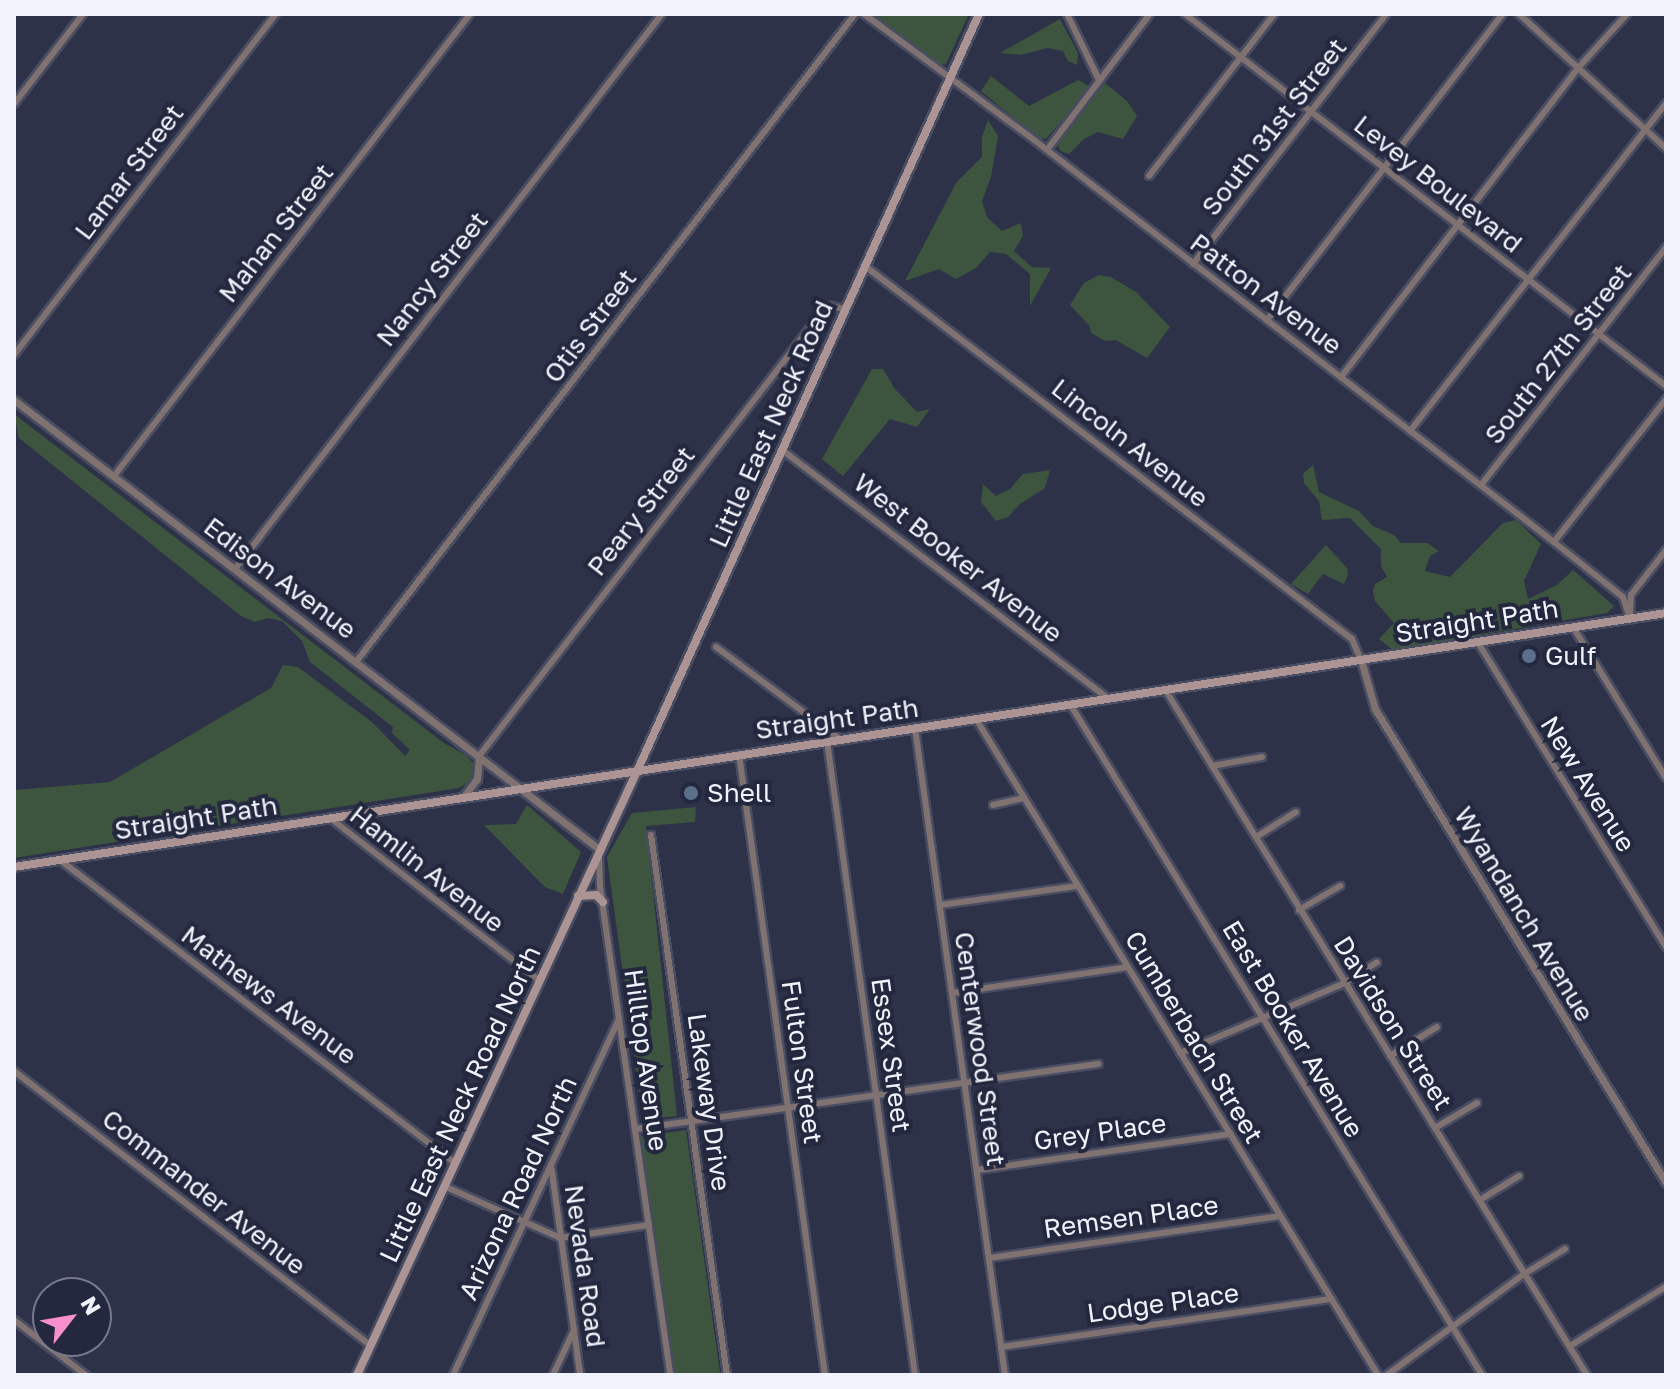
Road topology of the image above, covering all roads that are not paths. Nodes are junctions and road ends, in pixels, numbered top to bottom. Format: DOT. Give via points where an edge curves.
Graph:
graph roads {
  1 [pos="83,14"];
  2 [pos="276,14"];
  3 [pos="470,14"];
  4 [pos="662,14"];
  5 [pos="855,14"];
  6 [pos="864,14"];
  7 [pos="979,14"];
  8 [pos="1067,14"];
  9 [pos="1150,14"];
  10 [pos="1185,14"];
  11 [pos="1274,14"];
  12 [pos="1386,14"];
  13 [pos="1503,14"];
  14 [pos="1519,14"];
  15 [pos="1627,14"];
  16 [pos="1241,57"];
  17 [pos="1578,68"];
  18 [pos="950,78"];
  19 [pos="1099,80"];
  20 [pos="1666,103"];
  21 [pos="14,104"];
  22 [pos="1311,111"];
  23 [pos="1643,127"];
  24 [pos="1666,148"];
  25 [pos="1047,150"];
  26 [pos="1384,168"];
  27 [pos="1149,176"];
  28 [pos="1458,225"];
  29 [pos="1666,247"];
  30 [pos="1193,264"];
  31 [pos="865,266"];
  32 [pos="1527,280"];
  33 [pos="845,309"];
  34 [pos="1267,320"];
  35 [pos="1597,334"];
  36 [pos="14,355"];
  37 [pos="1341,377"];
  38 [pos="1666,386"];
  39 [pos="1666,399"];
  40 [pos="14,400"];
  41 [pos="1410,431"];
  42 [pos="782,450"];
  43 [pos="114,476"];
  44 [pos="1481,485"];
  45 [pos="1554,542"];
  46 [pos="1666,550"];
  47 [pos="235,569"];
  48 [pos="1666,613"];
  49 [pos="1630,618"];
  50 [pos="1573,627"];
  51 [pos="1477,641"];
  52 [pos="716,647"];
  53 [pos="1361,660"];
  54 [pos="356,662"];
  55 [pos="1166,691"];
  56 [pos="1109,699"];
  57 [pos="1070,704"];
  58 [pos="976,719"];
  59 [pos="915,728"];
  60 [pos="841,740"];
  61 [pos="827,741"];
  62 [pos="739,754"];
  63 [pos="479,756"];
  64 [pos="1262,757"];
  65 [pos="1212,766"];
  66 [pos="638,769"];
  67 [pos="1666,778"];
  68 [pos="521,788"];
  69 [pos="464,796"];
  70 [pos="1024,798"];
  71 [pos="993,805"];
  72 [pos="1296,812"];
  73 [pos="329,817"];
  74 [pos="651,835"];
  75 [pos="1256,837"];
  76 [pos="599,849"];
  77 [pos="59,860"];
  78 [pos="14,867"];
  79 [pos="1077,886"];
  80 [pos="1340,886"];
  81 [pos="578,896"];
  82 [pos="603,902"];
  83 [pos="940,905"];
  84 [pos="1299,910"];
  85 [pos="1666,947"];
  86 [pos="1377,962"];
  87 [pos="1128,967"];
  88 [pos="539,980"];
  89 [pos="1345,983"];
  90 [pos="952,993"];
  91 [pos="620,1018"];
  92 [pos="1262,1018"];
  93 [pos="1437,1027"];
  94 [pos="1180,1053"];
  95 [pos="1390,1056"];
  96 [pos="1098,1064"];
  97 [pos="14,1071"];
  98 [pos="964,1081"];
  99 [pos="876,1094"];
  100 [pos="1477,1103"];
  101 [pos="788,1106"];
  102 [pos="691,1120"];
  103 [pos="1435,1128"];
  104 [pos="635,1129"];
  105 [pos="1230,1134"];
  106 [pos="454,1162"];
  107 [pos="551,1163"];
  108 [pos="977,1170"];
  109 [pos="1519,1176"];
  110 [pos="1666,1183"];
  111 [pos="444,1186"];
  112 [pos="1480,1200"];
  113 [pos="1279,1216"];
  114 [pos="524,1222"];
  115 [pos="649,1225"];
  116 [pos="560,1238"];
  117 [pos="1565,1249"];
  118 [pos="989,1258"];
  119 [pos="1524,1274"];
  120 [pos="1665,1287"];
  121 [pos="1332,1299"];
  122 [pos="14,1320"];
  123 [pos="1452,1327"];
  124 [pos="574,1330"];
  125 [pos="370,1345"];
  126 [pos="1570,1346"];
  127 [pos="1001,1347"];
  128 [pos="86,1375"];
  129 [pos="357,1375"];
  130 [pos="453,1375"];
  131 [pos="553,1375"];
  132 [pos="580,1375"];
  133 [pos="670,1375"];
  134 [pos="727,1375"];
  135 [pos="825,1375"];
  136 [pos="915,1375"];
  137 [pos="1005,1375"];
  138 [pos="1378,1375"];
  139 [pos="1387,1375"];
  140 [pos="1482,1375"];
  141 [pos="1587,1375"];
  1 -- 21 [label="street"];
  2 -- 36 [label="street, Lamar Street"];
  3 -- 43 [label="street, Mahan Street"];
  4 -- 47 [label="street, Nancy Street"];
  5 -- 54 [label="street, Otis Street"];
  6 -- 18 [label="street, Patton Avenue"];
  7 -- 18 [label="main road, Little East Neck Road"];
  8 -- 19 [label="street"];
  9 -- 19 [label="street"];
  10 -- 16 [label="street, Levey Boulevard"];
  11 -- 16 [label="street"];
  12 -- 22 [label="street, South 31st Street"];
  13 -- 26 [label="street"];
  14 -- 17 [label="street"];
  15 -- 17 [label="street"];
  16 -- 22 [label="street, Levey Boulevard"];
  16 -- 27 [label="street"];
  17 -- 23 [label="street"];
  17 -- 28 [label="street"];
  18 -- 25 [label="street, Patton Avenue"];
  18 -- 31 [label="main road, Little East Neck Road"];
  19 -- 25 [label="street"];
  20 -- 23 [label="street"];
  22 -- 26 [label="street, Levey Boulevard"];
  22 -- 30 [label="street, South 31st Street"];
  23 -- 24 [label="street"];
  23 -- 32 [label="street"];
  25 -- 30 [label="street, Patton Avenue"];
  26 -- 28 [label="street, Levey Boulevard"];
  26 -- 34 [label="street"];
  28 -- 32 [label="street, Levey Boulevard"];
  28 -- 37 [label="street"];
  29 -- 35 [label="street, South 27th Street"];
  30 -- 34 [label="street, Patton Avenue"];
  31 -- 33 [label="main road, Little East Neck Road"];
  31 -- 53 [label="street, Lincoln Avenue" via="1352,639"];
  32 -- 35 [label="street, Levey Boulevard"];
  32 -- 41 [label="street"];
  33 -- 42 [label="main road, Little East Neck Road"];
  33 -- 63 [label="street, Peary Street" via="831,306 819,316"];
  34 -- 37 [label="street, Patton Avenue"];
  35 -- 38 [label="street, Levey Boulevard"];
  35 -- 44 [label="street, South 27th Street"];
  37 -- 41 [label="street, Patton Avenue"];
  39 -- 45 [label="street"];
  40 -- 43 [label="street, Edison Avenue"];
  41 -- 44 [label="street, Patton Avenue"];
  42 -- 56 [label="street, West Booker Avenue"];
  42 -- 66 [label="main road, Little East Neck Road"];
  43 -- 47 [label="street, Edison Avenue"];
  44 -- 45 [label="street, Patton Avenue"];
  45 -- 49 [label="street, Patton Avenue" via="1623,597"];
  46 -- 49 [label="street" via="1631,595"];
  47 -- 54 [label="street, Edison Avenue"];
  48 -- 49 [label="main road, Straight Path"];
  49 -- 50 [label="main road, Straight Path"];
  50 -- 51 [label="main road, Straight Path"];
  50 -- 67 [label="street"];
  51 -- 53 [label="main road, Straight Path"];
  51 -- 85 [label="street, New Avenue"];
  52 -- 60 [label="street"];
  53 -- 55 [label="main road, Straight Path"];
  53 -- 110 [label="street, Wyandanch Avenue" via="1375,709"];
  54 -- 63 [label="street, Edison Avenue"];
  55 -- 56 [label="main road, Straight Path"];
  55 -- 65 [label="street, Davidson Street"];
  56 -- 57 [label="main road, Straight Path"];
  57 -- 58 [label="main road, Straight Path"];
  57 -- 92 [label="street, East Booker Avenue"];
  58 -- 59 [label="main road, Straight Path"];
  58 -- 70 [label="street, Cumberbach Street"];
  59 -- 60 [label="main road, Straight Path"];
  59 -- 83 [label="street, Centerwood Street"];
  60 -- 61 [label="main road, Straight Path"];
  61 -- 62 [label="main road, Straight Path"];
  61 -- 99 [label="street, Essex Street"];
  62 -- 66 [label="main road, Straight Path"];
  62 -- 101 [label="street, Fulton Street"];
  63 -- 68 [label="street, Edison Avenue"];
  63 -- 69 [label="street" via="477,779"];
  64 -- 65 [label="street"];
  65 -- 75 [label="street, Davidson Street"];
  66 -- 68 [label="main road, Straight Path"];
  66 -- 76 [label="main road, Little East Neck Road"];
  68 -- 69 [label="main road, Straight Path"];
  68 -- 76 [label="street"];
  69 -- 73 [label="main road, Straight Path"];
  70 -- 71 [label="street"];
  70 -- 79 [label="street, Cumberbach Street"];
  72 -- 75 [label="street"];
  73 -- 77 [label="main road, Straight Path"];
  73 -- 88 [label="street, Hamlin Avenue"];
  74 -- 102 [label="street, Lakeway Drive"];
  75 -- 84 [label="street, Davidson Street"];
  76 -- 81 [label="main road, Little East Neck Road North"];
  76 -- 82 [label="street, Hilltop Avenue"];
  77 -- 78 [label="main road, Straight Path"];
  77 -- 106 [label="street, Mathews Avenue"];
  79 -- 83 [label="street"];
  79 -- 87 [label="street, Cumberbach Street"];
  80 -- 84 [label="street"];
  81 -- 82 [label="main road" via="596,895"];
  81 -- 88 [label="main road, Little East Neck Road North"];
  82 -- 91 [label="street, Hilltop Avenue"];
  83 -- 90 [label="street, Centerwood Street"];
  84 -- 89 [label="street, Davidson Street"];
  86 -- 89 [label="street"];
  87 -- 90 [label="street"];
  87 -- 94 [label="street, Cumberbach Street"];
  88 -- 106 [label="main road, Little East Neck Road North"];
  89 -- 92 [label="street"];
  89 -- 95 [label="street, Davidson Street"];
  90 -- 98 [label="street, Centerwood Street"];
  91 -- 104 [label="street, Hilltop Avenue"];
  91 -- 107 [label="street, Arizona Road North"];
  92 -- 94 [label="street"];
  92 -- 123 [label="street, East Booker Avenue"];
  93 -- 95 [label="street"];
  94 -- 105 [label="street, Cumberbach Street"];
  95 -- 103 [label="street, Davidson Street"];
  96 -- 98 [label="street"];
  97 -- 125 [label="street, Commander Avenue"];
  98 -- 99 [label="street"];
  98 -- 108 [label="street, Centerwood Street"];
  99 -- 101 [label="street"];
  99 -- 136 [label="street, Essex Street"];
  100 -- 103 [label="street"];
  101 -- 102 [label="street"];
  101 -- 135 [label="street, Fulton Street"];
  102 -- 104 [label="street"];
  102 -- 134 [label="street, Lakeway Drive"];
  103 -- 112 [label="street, Davidson Street"];
  104 -- 115 [label="street, Hilltop Avenue"];
  105 -- 108 [label="street, Grey Place"];
  105 -- 113 [label="street, Cumberbach Street"];
  106 -- 111 [label="main road, Little East Neck Road North"];
  107 -- 114 [label="street, Arizona Road North"];
  107 -- 116 [label="street, Nevada Road"];
  108 -- 118 [label="street, Centerwood Street"];
  109 -- 112 [label="street"];
  111 -- 114 [label="street"];
  111 -- 125 [label="main road, Little East Neck Road North"];
  112 -- 119 [label="street, Davidson Street"];
  113 -- 118 [label="street, Remsen Place"];
  113 -- 121 [label="street, Cumberbach Street"];
  114 -- 116 [label="street"];
  114 -- 130 [label="street, Arizona Road North"];
  115 -- 116 [label="street"];
  115 -- 133 [label="street, Hilltop Avenue"];
  116 -- 124 [label="street, Nevada Road"];
  117 -- 119 [label="street"];
  118 -- 127 [label="street, Centerwood Street"];
  119 -- 123 [label="street"];
  119 -- 126 [label="street, Davidson Street"];
  120 -- 126 [label="street"];
  121 -- 127 [label="street, Lodge Place"];
  121 -- 138 [label="street, Cumberbach Street"];
  122 -- 128 [label="street"];
  123 -- 139 [label="street"];
  123 -- 140 [label="street, East Booker Avenue"];
  124 -- 131 [label="street"];
  124 -- 132 [label="street, Nevada Road"];
  125 -- 129 [label="main road, Little East Neck Road North"];
  126 -- 141 [label="street, Davidson Street"];
  127 -- 137 [label="street, Centerwood Street"];
}
